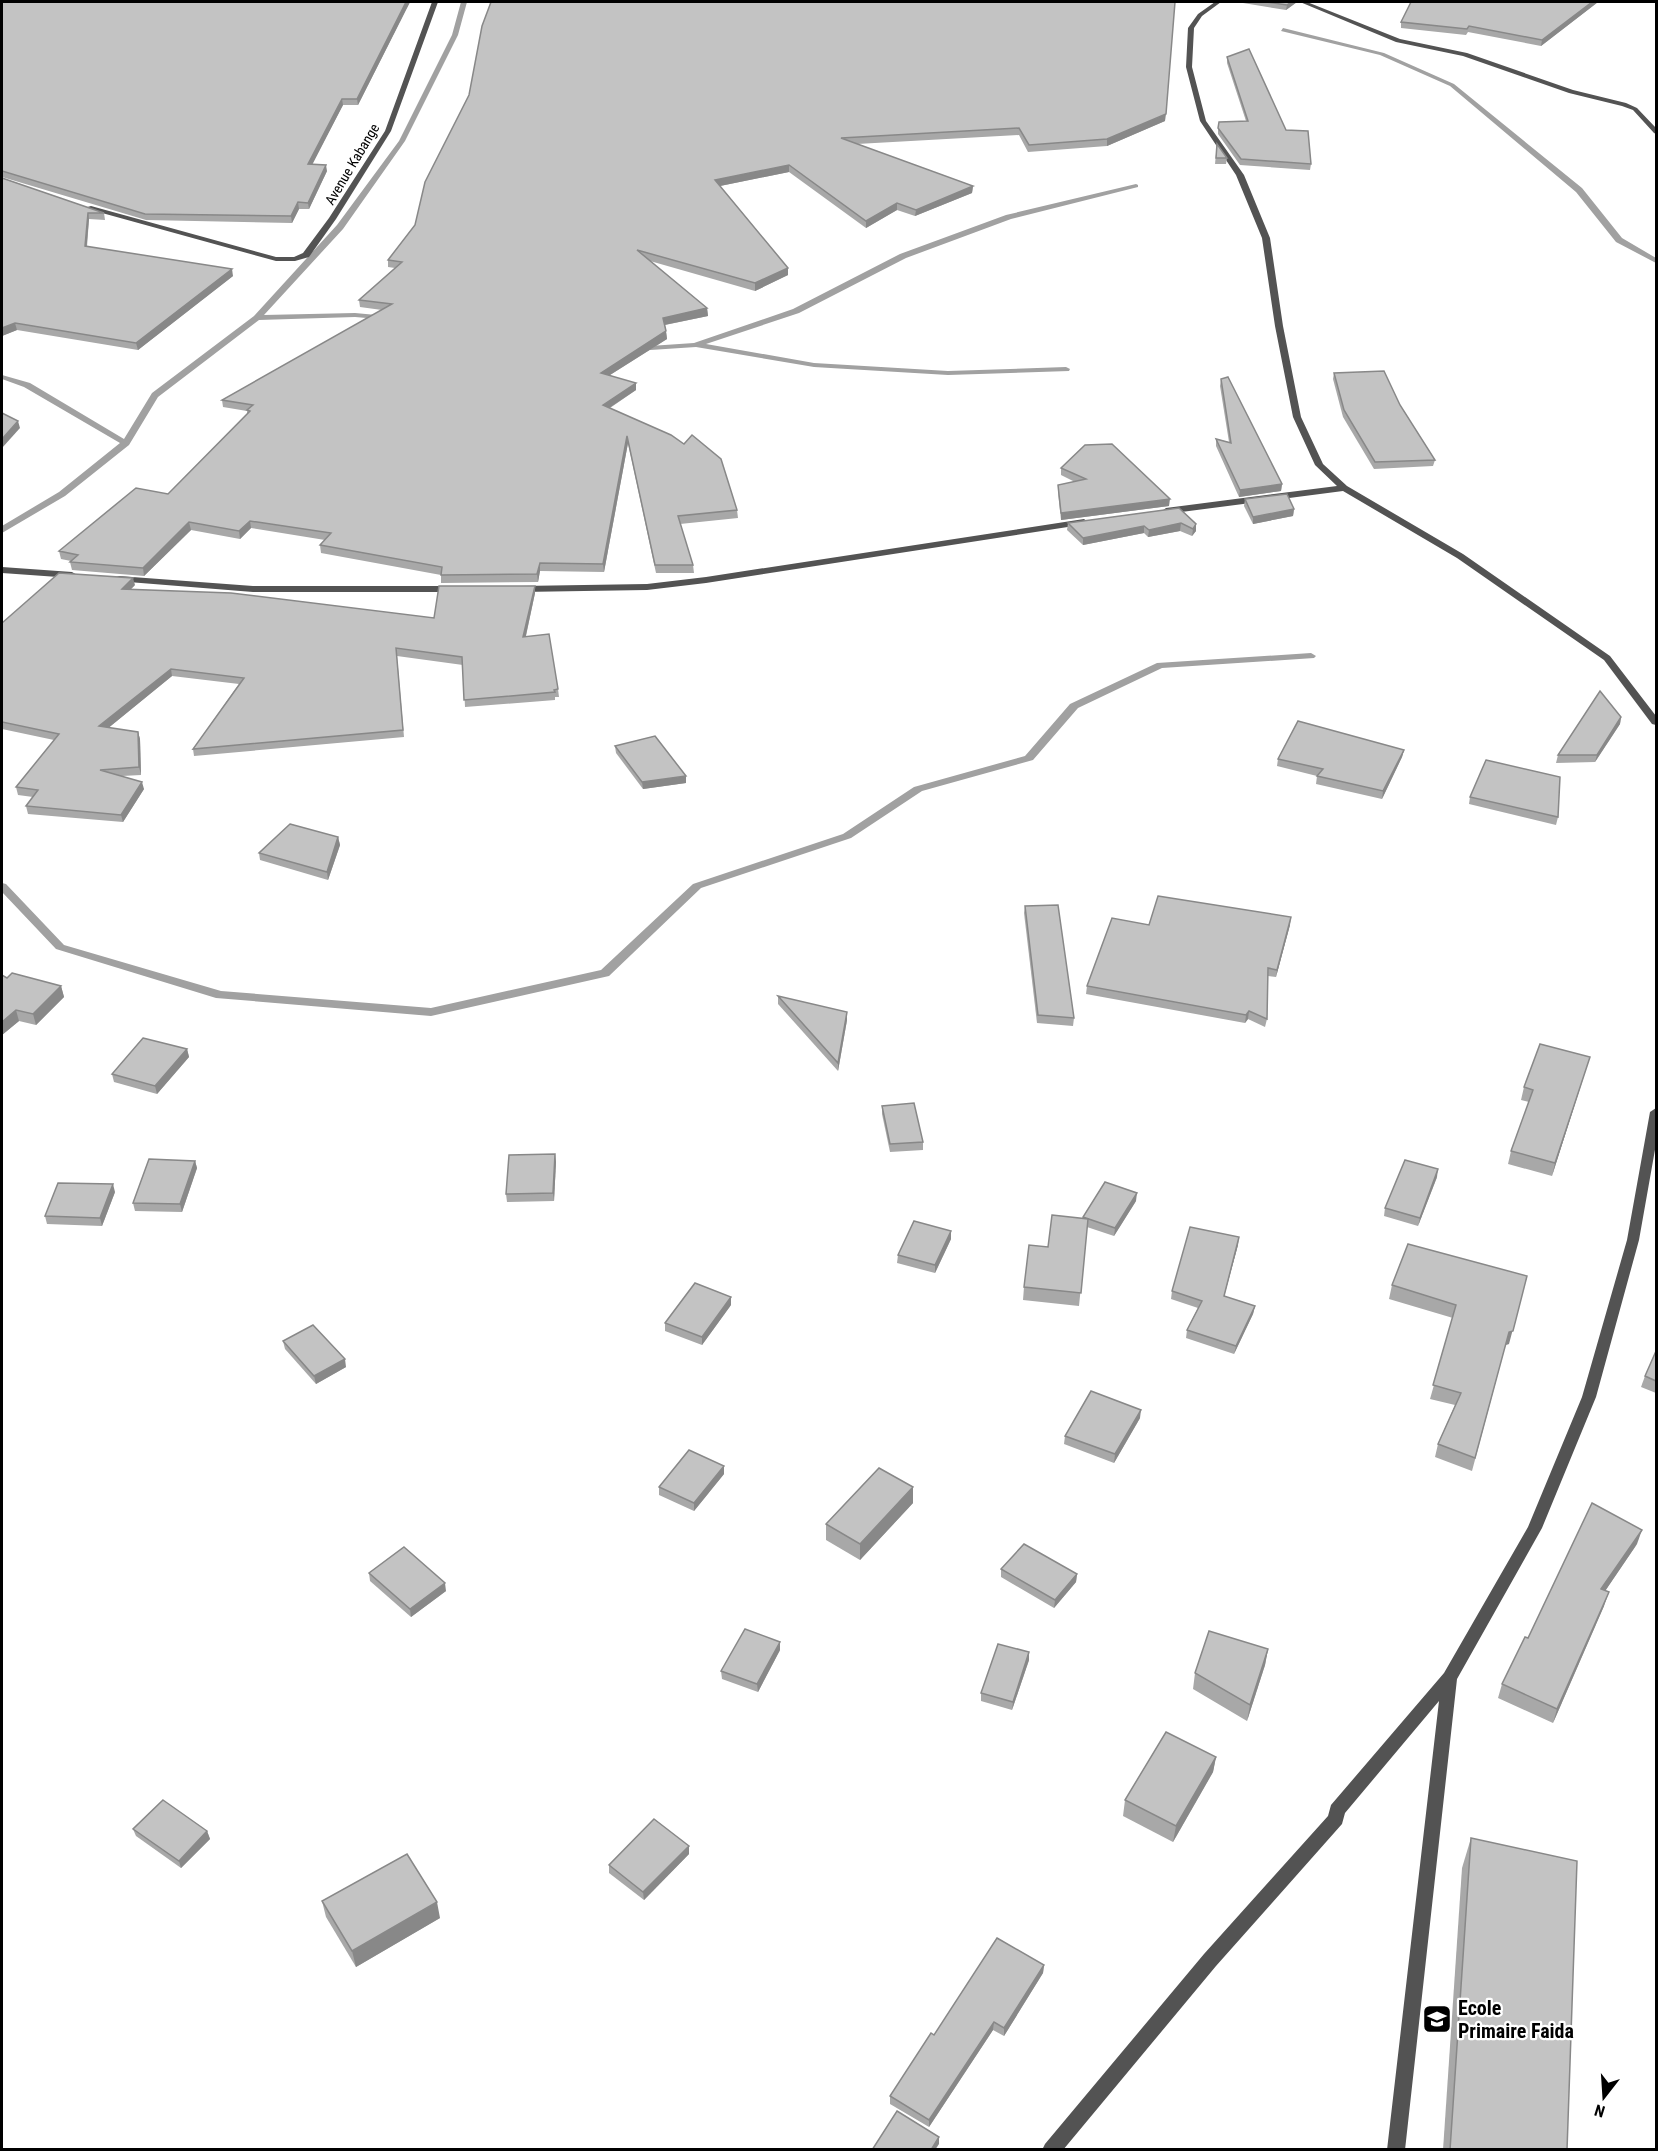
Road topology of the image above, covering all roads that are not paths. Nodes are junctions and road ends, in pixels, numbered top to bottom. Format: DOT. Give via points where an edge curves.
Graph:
graph roads {
  1 [pos="435,2"];
  2 [pos="1218,2"];
  3 [pos="1303,2"];
  4 [pos="1656,132"];
  5 [pos="78,205"];
  6 [pos="1344,488"];
  7 [pos="1159,512"];
  8 [pos="1090,521"];
  9 [pos="2,570"];
  10 [pos="85,576"];
  11 [pos="109,578"];
  12 [pos="461,589"];
  13 [pos="506,589"];
  14 [pos="1656,722"];
  15 [pos="1656,1112"];
  16 [pos="1449,1678"];
  17 [pos="1051,2150"];
  18 [pos="1396,2150"];
  1 -- 5 [label="street, Avenue Kabange" via="387,131 306,255 276,259"];
  2 -- 6 [label="street" via="1200,15 1191,28 1191,77 1203,121 1240,175 1266,238 1289,384 1305,440 1319,465"];
  3 -- 4 [label="street" via="1398,41 1465,54 1571,92 1624,104 1635,109"];
  6 -- 7 [label="street"];
  6 -- 14 [label="street" via="1460,556 1607,658"];
  8 -- 13 [label="street" via="670,584"];
  9 -- 10 [label="street"];
  11 -- 12 [label="street" via="253,589"];
  15 -- 16 [label="street" via="1633,1240 1589,1397 1535,1528"];
  16 -- 17 [label="street" via="1337,1810 1336,1819 1210,1960"];
  16 -- 18 [label="street"];
}
